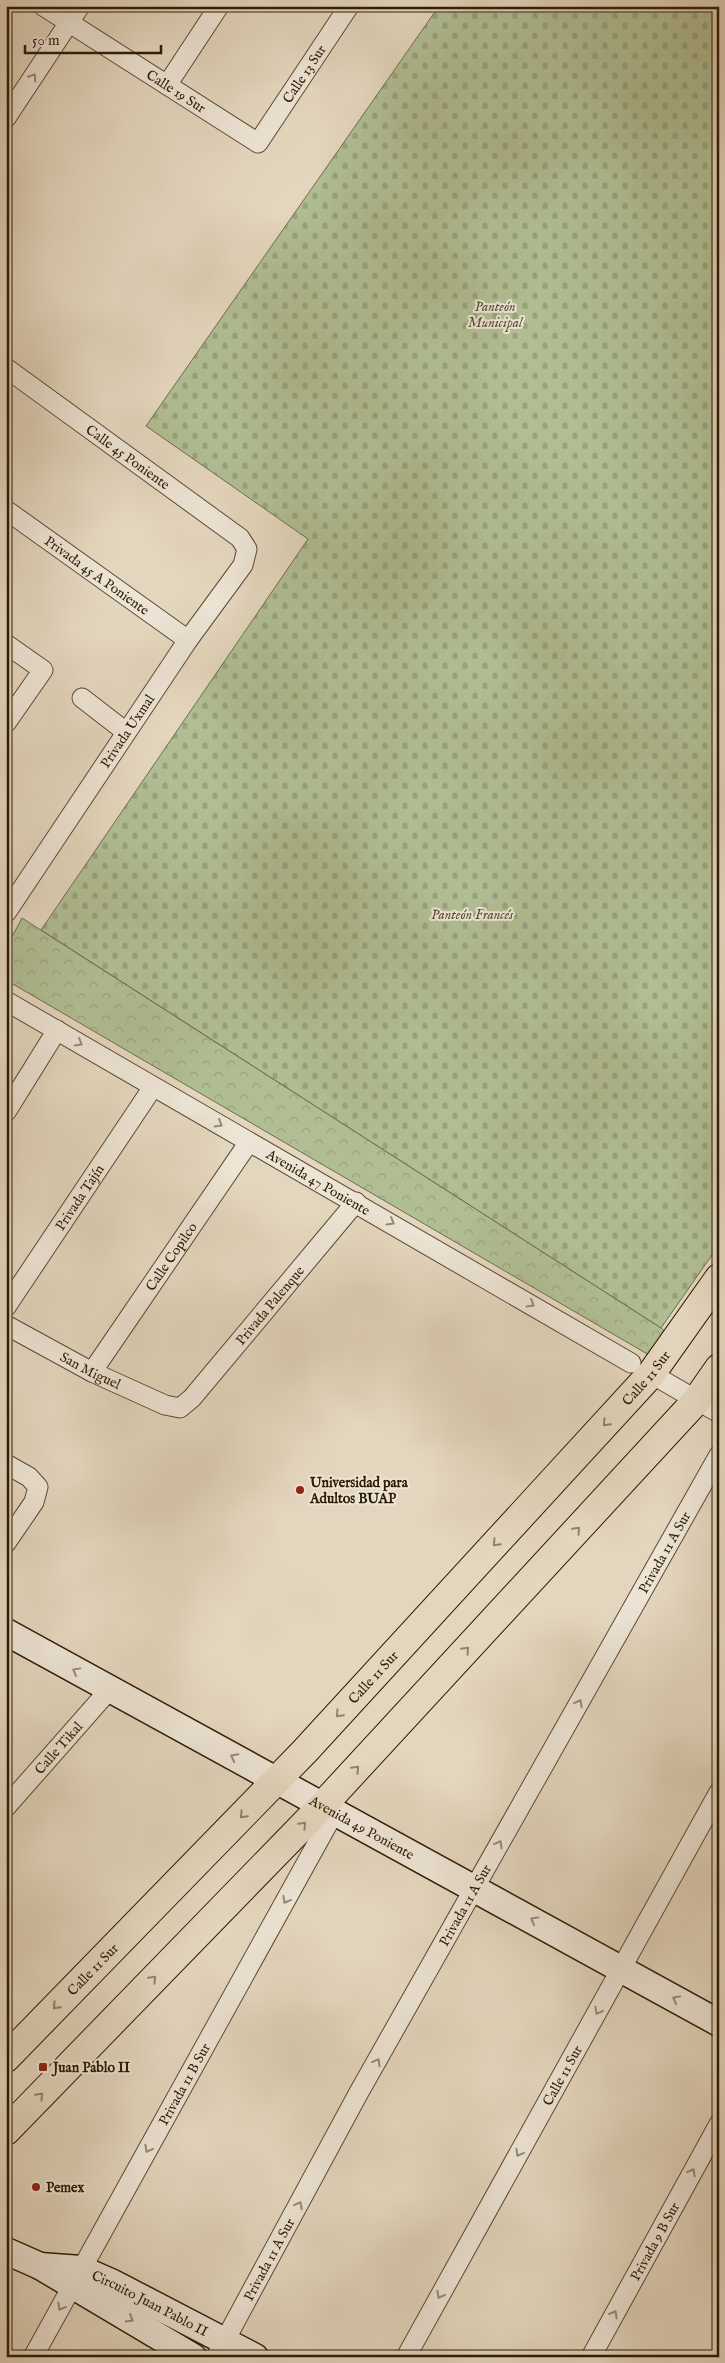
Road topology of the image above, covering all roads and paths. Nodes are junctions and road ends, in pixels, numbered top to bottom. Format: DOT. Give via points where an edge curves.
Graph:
graph roads {
  1 [pos="43,6"];
  2 [pos="80,6"];
  3 [pos="219,6"];
  4 [pos="349,6"];
  5 [pos="68,23"];
  6 [pos="168,85"];
  7 [pos="6,118"];
  8 [pos="258,143"];
  9 [pos="6,368"];
  10 [pos="6,510"];
  11 [pos="247,549"];
  12 [pos="188,640"];
  13 [pos="6,644"];
  14 [pos="82,698"];
  15 [pos="6,723"];
  16 [pos="126,732"];
  17 [pos="6,913"];
  18 [pos="6,1001"];
  19 [pos="57,1030"];
  20 [pos="153,1087"];
  21 [pos="6,1112"];
  22 [pos="250,1142"];
  23 [pos="356,1202"];
  24 [pos="719,1278"];
  25 [pos="6,1307"];
  26 [pos="6,1325"];
  27 [pos="719,1368"];
  28 [pos="643,1370"];
  29 [pos="92,1372"];
  30 [pos="708,1407"];
  31 [pos="180,1408"];
  32 [pos="719,1456"];
  33 [pos="6,1464"];
  34 [pos="6,1543"];
  35 [pos="6,1632"];
  36 [pos="110,1689"];
  37 [pos="277,1780"];
  38 [pos="719,1792"];
  39 [pos="6,1806"];
  40 [pos="329,1808"];
  41 [pos="275,1854"];
  42 [pos="302,1870"];
  43 [pos="475,1887"];
  44 [pos="621,1969"];
  45 [pos="719,2023"];
  46 [pos="6,2058"];
  47 [pos="719,2124"];
  48 [pos="6,2131"];
  49 [pos="6,2250"];
  50 [pos="77,2277"];
  51 [pos="221,2348"];
  52 [pos="33,2357"];
  53 [pos="193,2357"];
  54 [pos="255,2357"];
  55 [pos="406,2357"];
  56 [pos="591,2357"];
  1 -- 5 [label="street, Calle 19 Sur"];
  2 -- 5 [label="street"];
  3 -- 6 [label="street"];
  4 -- 8 [label="street, Calle 13 Sur"];
  5 -- 6 [label="street, Calle 19 Sur"];
  7 -- 5 [label="street, one-way"];
  6 -- 8 [label="street, Calle 19 Sur"];
  9 -- 11 [label="street, Calle 45 Poniente" via="240,538"];
  10 -- 12 [label="street, Privada 45 A Poniente"];
  11 -- 12 [label="street, Privada Uxmal" via="242,565"];
  12 -- 16 [label="street, Privada Uxmal"];
  13 -- 15 [label="street" via="43,670"];
  14 -- 16 [label="street"];
  16 -- 17 [label="street, Privada Uxmal"];
  18 -- 19 [label="street, Avenida 47 Poniente"];
  19 -- 20 [label="street, Avenida 47 Poniente, one-way"];
  19 -- 21 [label="street"];
  20 -- 22 [label="street, Avenida 47 Poniente, one-way"];
  20 -- 25 [label="street, Privada Tajín"];
  22 -- 23 [label="street, Avenida 47 Poniente"];
  22 -- 29 [label="street, Calle Copilco"];
  23 -- 28 [label="street, Avenida 47 Poniente, one-way"];
  23 -- 31 [label="street, Privada Palenque" via="192,1398"];
  24 -- 28 [label="main road, Calle 11 Sur"];
  26 -- 29 [label="street, San Miguel"];
  27 -- 30 [label="main road"];
  28 -- 30 [label="street, Avenida 47 Poniente"];
  28 -- 37 [label="main road, Calle 11 Sur, one-way"];
  29 -- 31 [label="street, San Miguel" via="165,1405"];
  40 -- 30 [label="main road, one-way"];
  43 -- 32 [label="street, Privada 11 A Sur, one-way"];
  33 -- 34 [label="street" via="29,1477 38,1487 34,1502"];
  36 -- 35 [label="main road, Avenida 49 Poniente, one-way"];
  37 -- 36 [label="main road, Avenida 49 Poniente, one-way"];
  36 -- 39 [label="street, Calle Tikal"];
  37 -- 40 [label="main road, Avenida 49 Poniente"];
  37 -- 46 [label="main road, Calle 11 Sur, one-way"];
  38 -- 44 [label="street, Calle 11 Sur"];
  41 -- 40 [label="main road, one-way"];
  40 -- 42 [label="street, Privada 11 B Sur"];
  40 -- 43 [label="main road, Avenida 49 Poniente"];
  41 -- 42 [label="street"];
  48 -- 41 [label="main road, one-way"];
  42 -- 50 [label="street, Privada 11 B Sur, one-way"];
  44 -- 43 [label="main road, Avenida 49 Poniente, one-way"];
  51 -- 43 [label="street, Privada 11 A Sur, one-way" via="358,2094"];
  45 -- 44 [label="main road, Avenida 49 Poniente, one-way"];
  44 -- 55 [label="street, Calle 11 Sur, one-way"];
  56 -- 47 [label="street, Privada 9 B Sur, one-way"];
  49 -- 50 [label="main road, Circuito Juan Pablo II" via="40,2266"];
  50 -- 51 [label="main road, Circuito Juan Pablo II" via="113,2283"];
  50 -- 52 [label="street, Privada 11 B Sur, one-way"];
  50 -- 53 [label="main road, Circuito Juan Pablo II, one-way"];
  51 -- 54 [label="main road, Circuito Juan Pablo II"];
}
